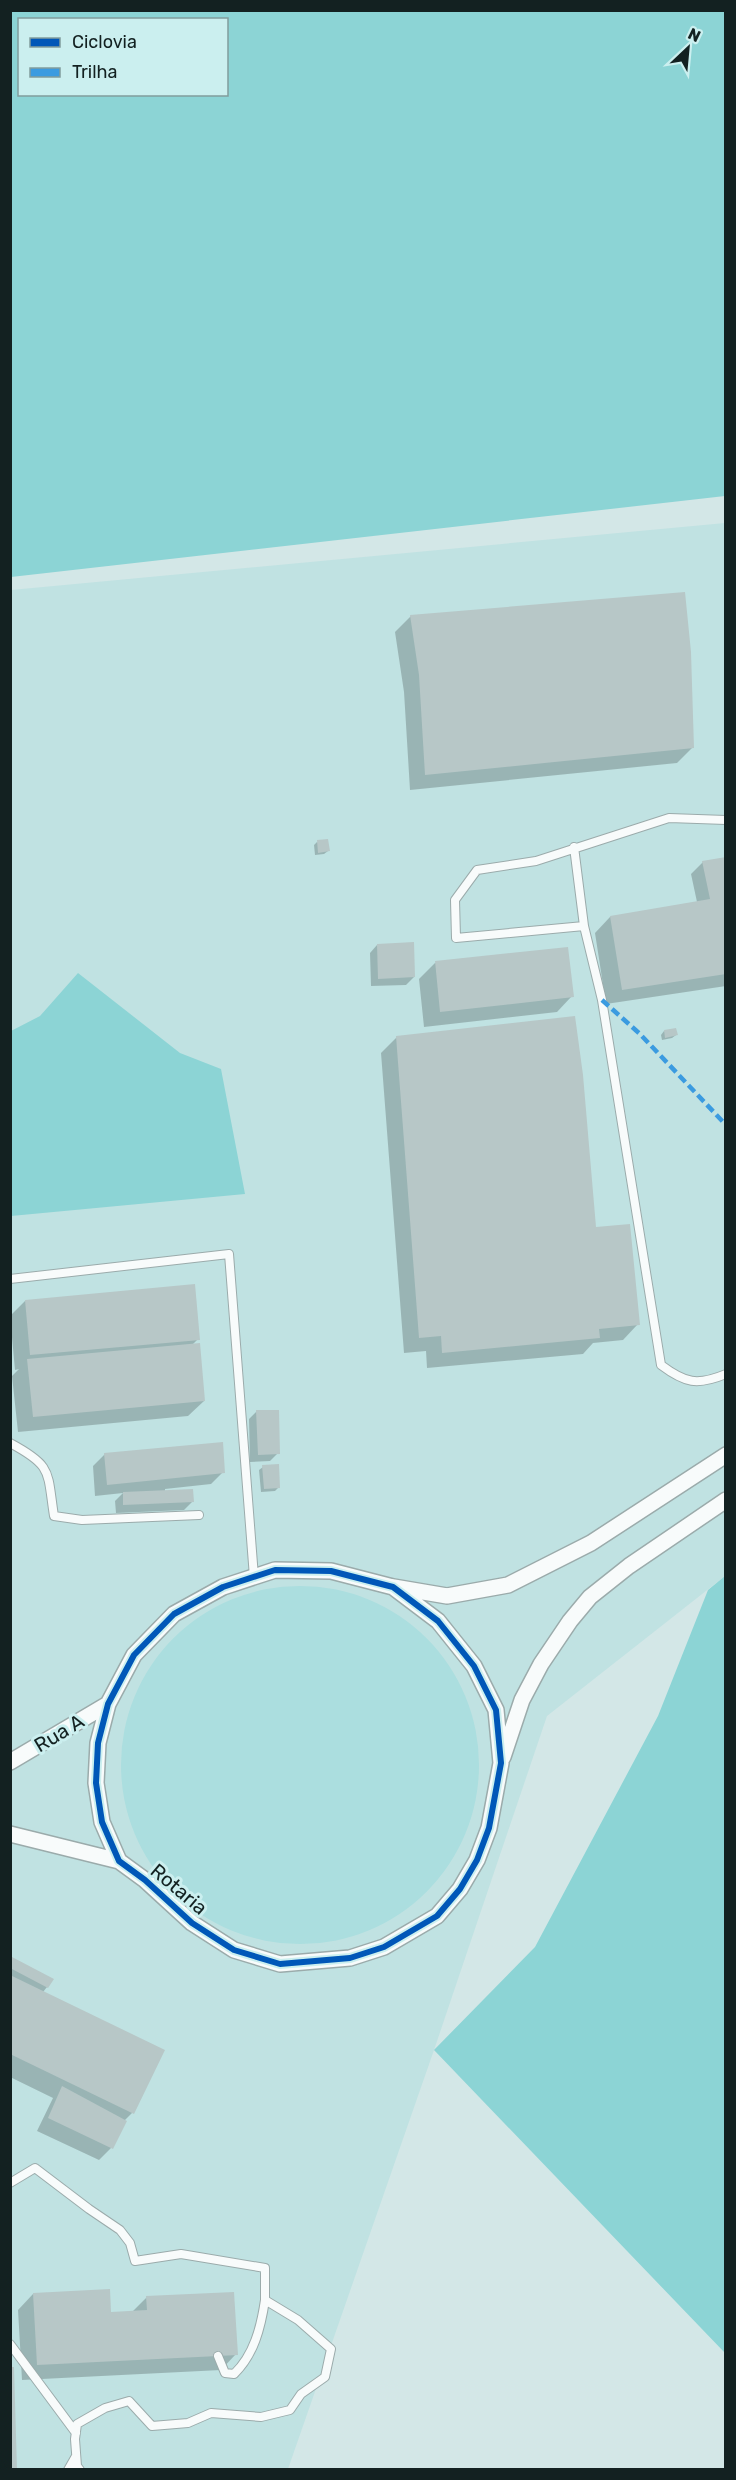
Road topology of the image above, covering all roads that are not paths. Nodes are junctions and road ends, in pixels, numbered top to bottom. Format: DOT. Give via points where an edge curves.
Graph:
graph roads {
  1 [pos="726,820"];
  2 [pos="574,847"];
  3 [pos="584,926"];
  4 [pos="10,1279"];
  5 [pos="726,1374"];
  6 [pos="10,1443"];
  7 [pos="726,1455"];
  8 [pos="726,1500"];
  9 [pos="199,1515"];
  10 [pos="254,1577"];
  11 [pos="393,1587"];
  12 [pos="108,1704"];
  13 [pos="10,1762"];
  14 [pos="501,1763"];
  15 [pos="10,1834"];
  16 [pos="119,1861"];
  17 [pos="10,2183"];
  18 [pos="265,2300"];
  19 [pos="10,2344"];
  20 [pos="218,2356"];
  21 [pos="76,2433"];
  22 [pos="76,2456"];
  23 [pos="68,2469"];
  24 [pos="80,2469"];
  1 -- 2 [label="lane" via="669,818"];
  2 -- 3 [label="lane"];
  2 -- 3 [label="lane" via="536,861 477,870 455,900 456,938"];
  3 -- 5 [label="lane" via="602,1000 661,1365 680,1379 709,1381"];
  4 -- 10 [label="lane" via="228,1254"];
  6 -- 9 [label="lane" via="32,1455 47,1470 54,1516 82,1520"];
  7 -- 11 [label="street" via="591,1543 508,1585 447,1596"];
  8 -- 14 [label="street" via="590,1597 541,1664 522,1700"];
  10 -- 11 [label="street, Rotaria" via="274,1570 331,1571"];
  10 -- 12 [label="street, Rotaria" via="223,1587 174,1614 134,1654"];
  11 -- 14 [label="street, Rotaria" via="438,1622 474,1666 496,1710"];
  12 -- 13 [label="street, Rua A"];
  12 -- 16 [label="street, Rotaria" via="98,1743 96,1783 102,1822"];
  14 -- 16 [label="street, Rotaria" via="489,1828 460,1890 437,1916 384,1947 350,1958 280,1964 234,1950 192,1923"];
  15 -- 16 [label="street"];
  17 -- 18 [label="lane" via="35,2168 120,2230 130,2243 135,2261 181,2254 265,2268"];
  18 -- 20 [label="lane" via="249,2358 234,2374 225,2373"];
  18 -- 21 [label="lane" via="298,2320 331,2349 325,2377 301,2394 290,2410 261,2417 211,2413 188,2423 152,2426 129,2402 90,2415 77,2424"];
  19 -- 21 [label="lane"];
  21 -- 22 [label="lane"];
  22 -- 23 [label="lane"];
  22 -- 24 [label="lane"];
}
